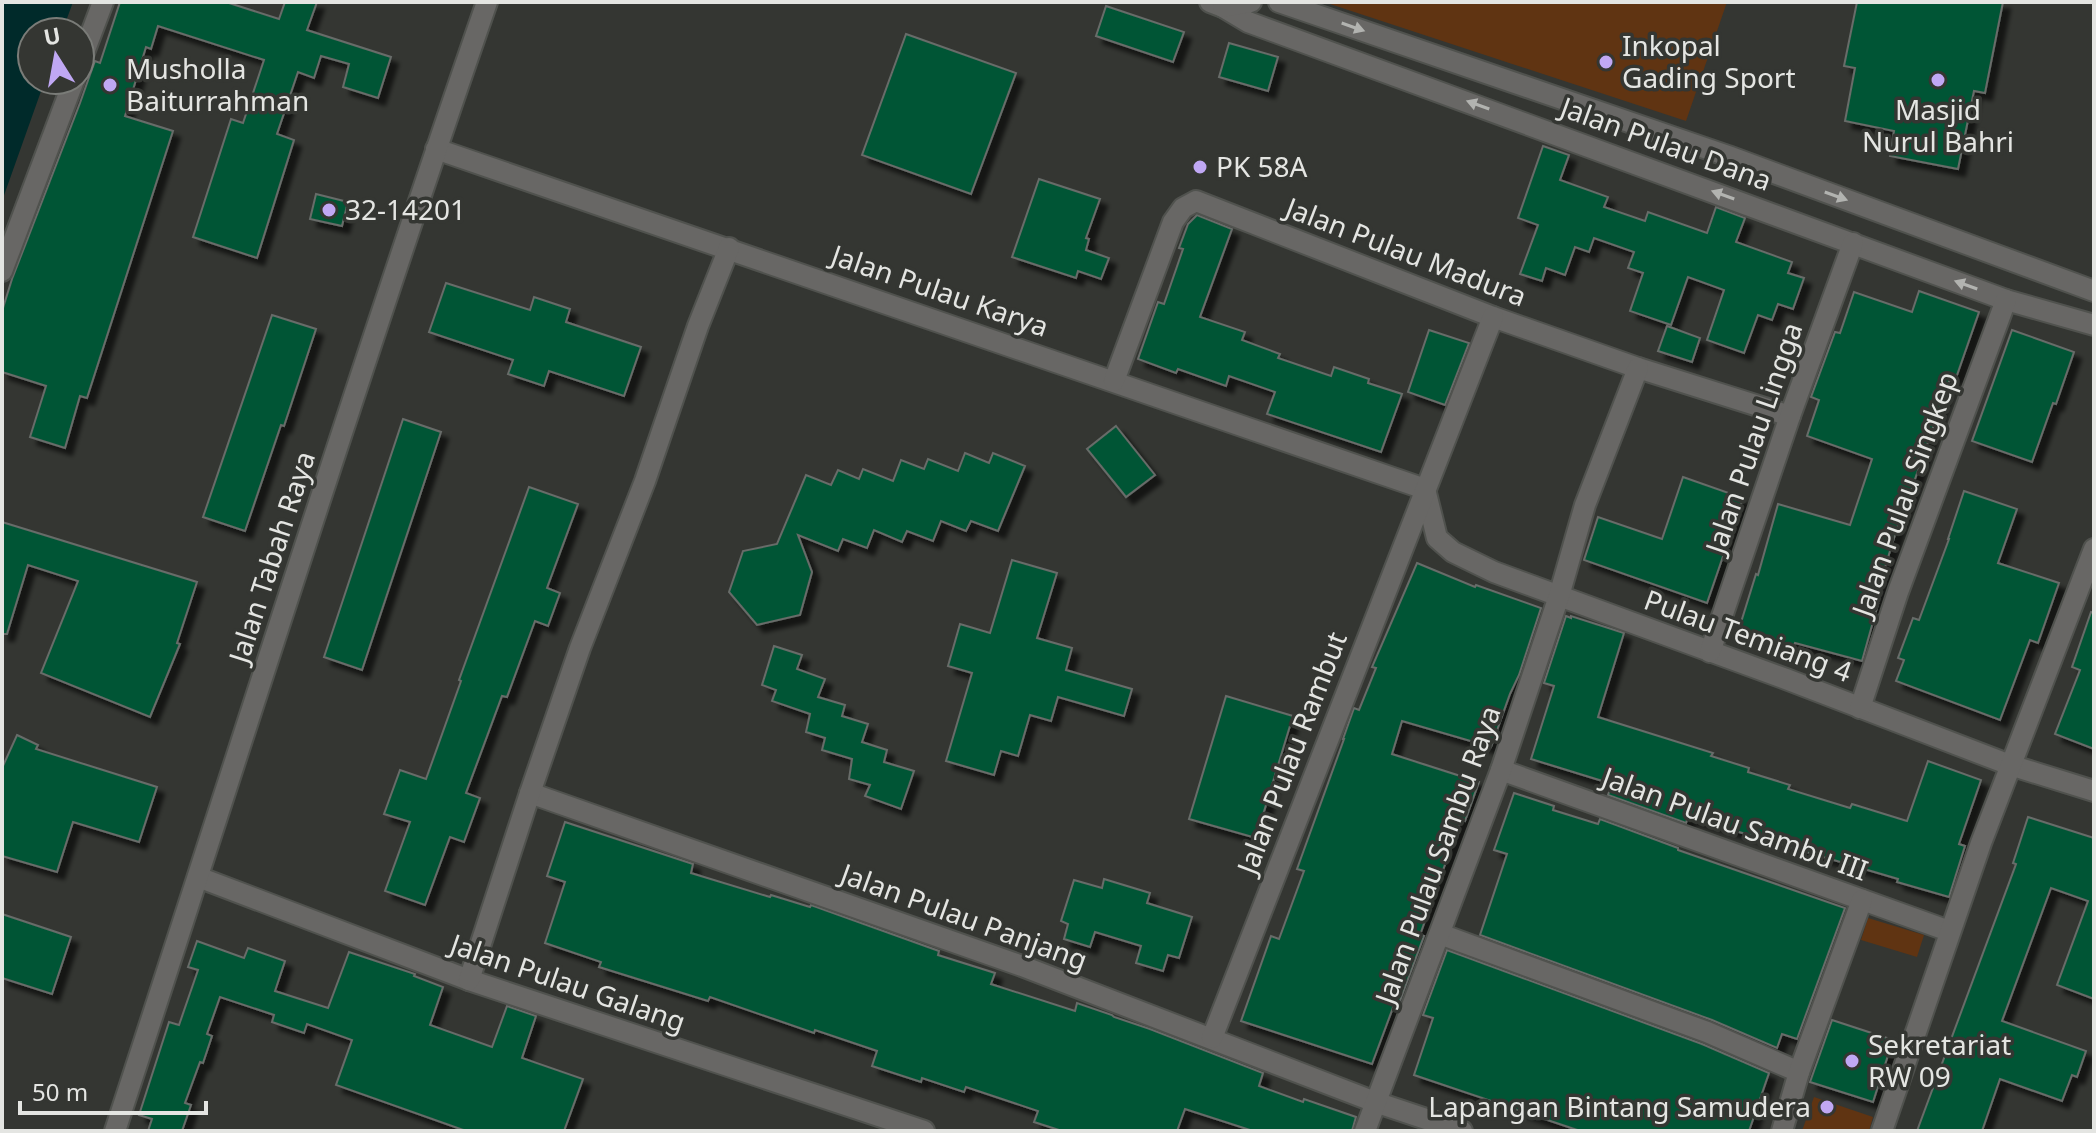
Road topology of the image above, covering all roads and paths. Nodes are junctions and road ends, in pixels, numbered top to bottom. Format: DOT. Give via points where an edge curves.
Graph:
graph roads {
  1 [pos="487,2"];
  2 [pos="1251,2"];
  3 [pos="1279,2"];
  4 [pos="1217,4"];
  5 [pos="68,96"];
  6 [pos="436,149"];
  7 [pos="1853,243"];
  8 [pos="729,248"];
  9 [pos="2,271"];
  10 [pos="2094,291"];
  11 [pos="2006,300"];
  12 [pos="1493,317"];
  13 [pos="2094,325"];
  14 [pos="1638,368"];
  15 [pos="1114,381"];
  16 [pos="1790,416"];
  17 [pos="1425,489"];
  18 [pos="2094,549"];
  19 [pos="1559,596"];
  20 [pos="1710,652"];
  21 [pos="1860,708"];
  22 [pos="2010,765"];
  23 [pos="1501,770"];
  24 [pos="2094,791"];
  25 [pos="530,793"];
  26 [pos="198,877"];
  27 [pos="1862,900"];
  28 [pos="1949,931"];
  29 [pos="1440,934"];
  30 [pos="469,980"];
  31 [pos="1212,1038"];
  32 [pos="1799,1072"];
  33 [pos="1375,1102"];
  34 [pos="115,1131"];
  35 [pos="924,1131"];
  36 [pos="1365,1131"];
  37 [pos="1462,1131"];
  38 [pos="1782,1131"];
  39 [pos="1882,1131"];
  1 -- 6 [label="street, Jalan Tabah Raya"];
  2 -- 4 [label="street, Jalan Pulau Dana"];
  3 -- 10 [label="street, Jalan Pulau Dana, one-way" via="1728,156"];
  7 -- 4 [label="street, Jalan Pulau Dana, one-way" via="1248,22"];
  5 -- 9 [label="street"];
  6 -- 8 [label="street, Jalan Pulau Karya"];
  6 -- 26 [label="street, Jalan Tabah Raya"];
  11 -- 7 [label="street, Jalan Pulau Dana, one-way"];
  7 -- 16 [label="street, Jalan Pulau Lingga"];
  8 -- 15 [label="street, Jalan Pulau Karya"];
  8 -- 25 [label="street"];
  11 -- 13 [label="street, Jalan Pulau Dana"];
  11 -- 21 [label="street, Jalan Pulau Singkep"];
  12 -- 14 [label="street, Jalan Pulau Madura"];
  12 -- 15 [label="street, Jalan Pulau Madura" via="1196,201 1173,222"];
  12 -- 17 [label="street, Jalan Pulau Rambut"];
  14 -- 16 [label="street, Jalan Pulau Madura"];
  14 -- 19 [label="street, Jalan Pulau Sambu Raya" via="1585,505"];
  15 -- 17 [label="street, Jalan Pulau Karya"];
  16 -- 20 [label="street, Jalan Pulau Lingga"];
  17 -- 19 [label="street, Pulau Temiang 4" via="1437,538 1453,552"];
  17 -- 31 [label="street, Jalan Pulau Rambut"];
  18 -- 22 [label="street"];
  19 -- 20 [label="street, Pulau Temiang 4"];
  19 -- 23 [label="street, Jalan Pulau Sambu Raya"];
  20 -- 21 [label="street, Pulau Temiang 4"];
  21 -- 22 [label="street, Pulau Temiang 4"];
  22 -- 24 [label="street, Pulau Temiang 4"];
  22 -- 28 [label="street"];
  23 -- 27 [label="street, Jalan Pulau Sambu III"];
  23 -- 29 [label="street, Jalan Pulau Sambu Raya"];
  25 -- 30 [label="street"];
  25 -- 31 [label="street, Jalan Pulau Panjang"];
  26 -- 30 [label="street, Jalan Pulau Galang"];
  26 -- 34 [label="street, Jalan Tabah Raya"];
  27 -- 28 [label="street, Jalan Pulau Sambu III"];
  27 -- 32 [label="street"];
  28 -- 39 [label="street"];
  29 -- 32 [label="street" via="1707,1032"];
  29 -- 33 [label="street, Jalan Pulau Sambu Raya"];
  30 -- 35 [label="street, Jalan Pulau Galang"];
  31 -- 33 [label="street, Jalan Pulau Panjang"];
  32 -- 38 [label="street"];
  33 -- 36 [label="street, Jalan Pulau Sambu Raya"];
  33 -- 37 [label="street, Jalan Pulau Panjang"];
}
